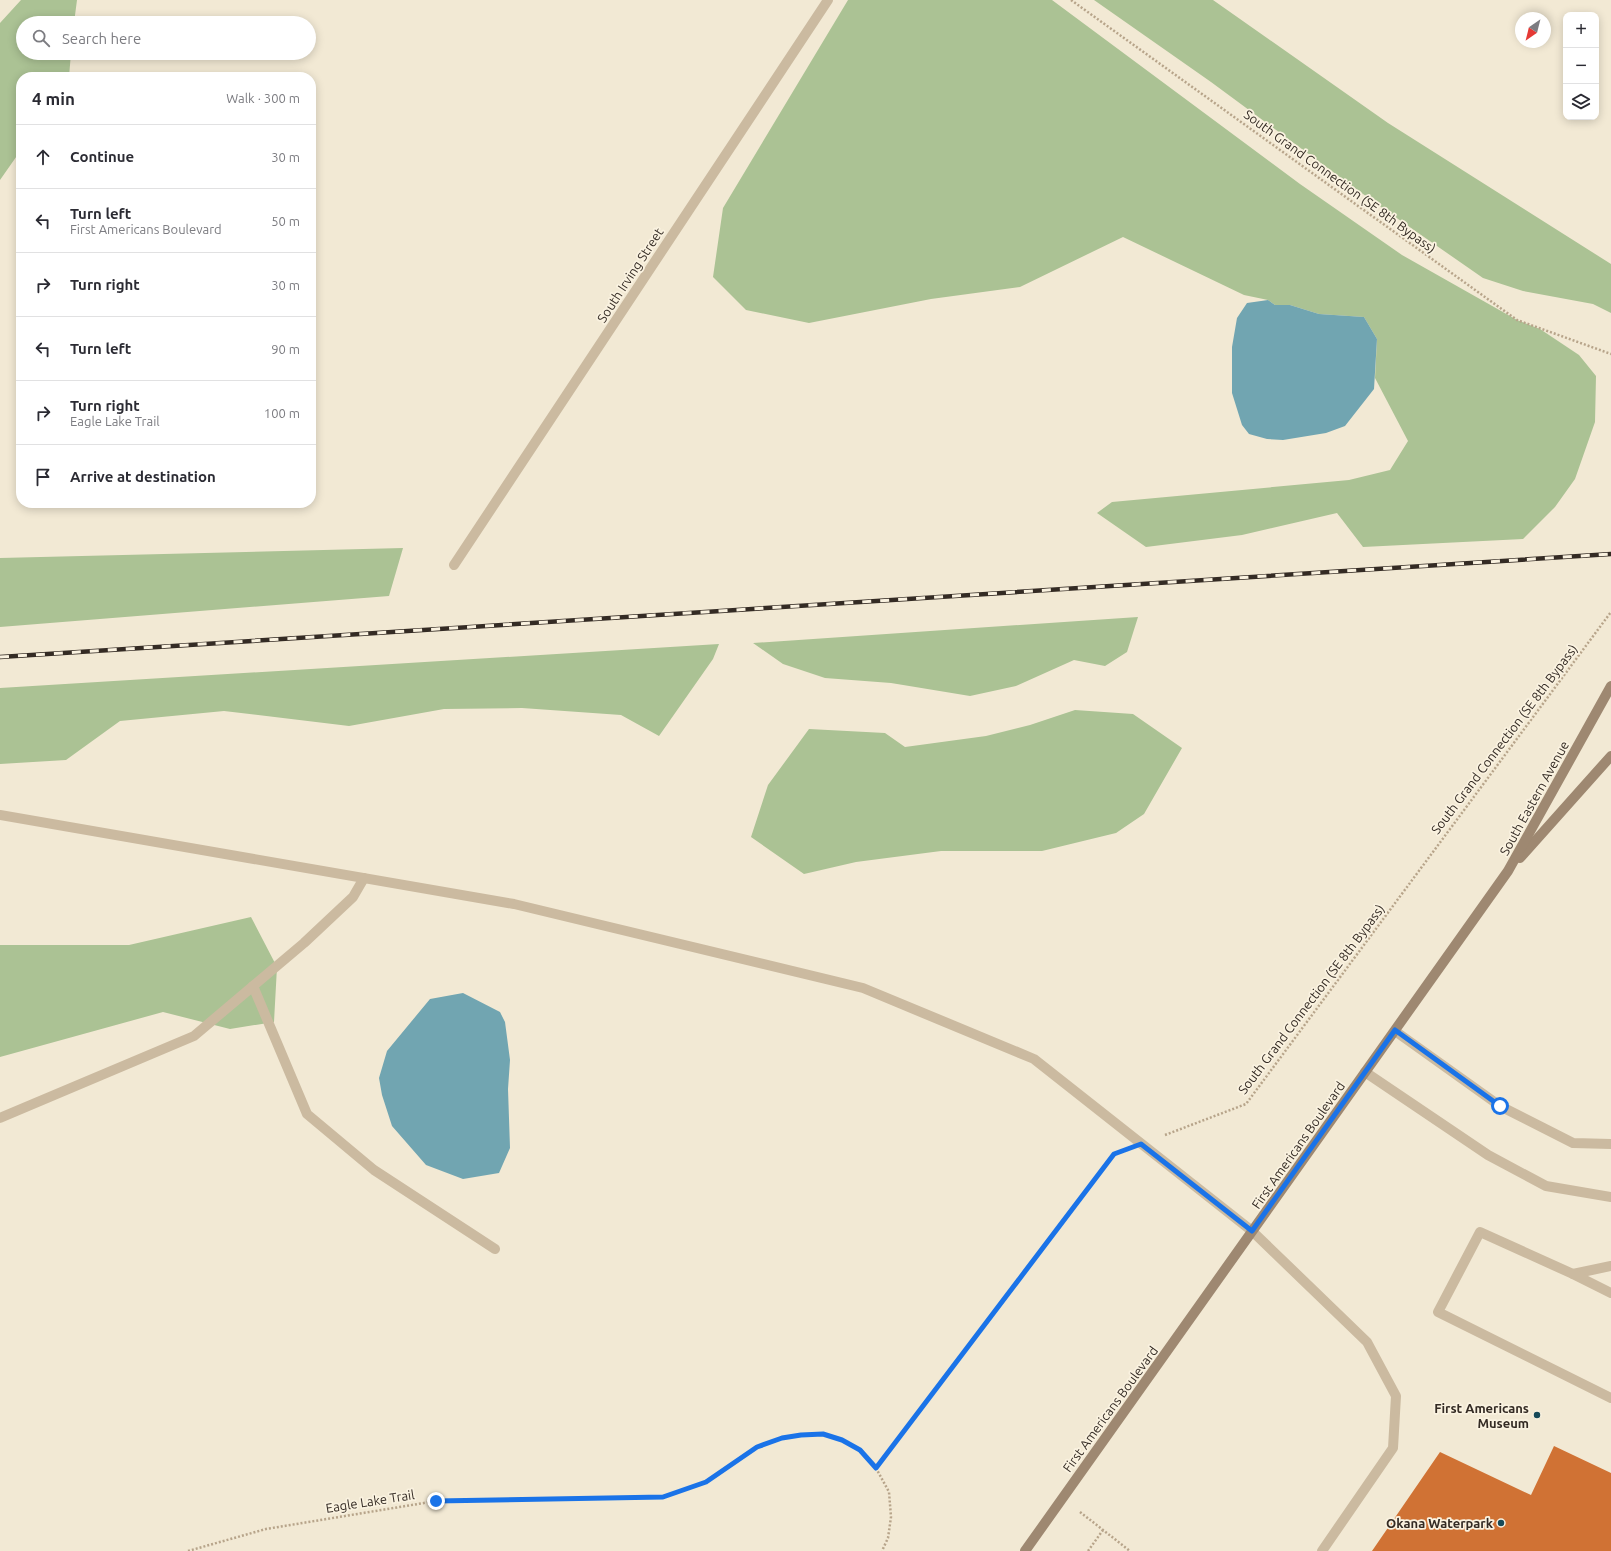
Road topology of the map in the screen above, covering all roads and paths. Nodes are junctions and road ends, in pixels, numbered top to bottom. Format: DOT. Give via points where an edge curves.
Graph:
graph roads {
  1 [pos="828,0"];
  2 [pos="1071,0"];
  3 [pos="1611,354"];
  4 [pos="454,565"];
  5 [pos="1611,612"];
  6 [pos="1611,686"];
  7 [pos="1611,756"];
  8 [pos="0,815"];
  9 [pos="1508,871"];
  10 [pos="364,878"];
  11 [pos="253,986"];
  12 [pos="1395,1030"];
  13 [pos="1365,1072"];
  14 [pos="0,1118"];
  15 [pos="1141,1144"];
  16 [pos="1611,1144"];
  17 [pos="1611,1197"];
  18 [pos="1252,1231"];
  19 [pos="495,1249"];
  20 [pos="1611,1266"];
  21 [pos="1573,1274"];
  22 [pos="1611,1293"];
  23 [pos="1611,1398"];
  24 [pos="876,1468"];
  25 [pos="1063,1498"];
  26 [pos="1103,1530"];
  27 [pos="188,1551"];
  28 [pos="882,1551"];
  29 [pos="1025,1551"];
  30 [pos="1088,1551"];
  31 [pos="1130,1551"];
  32 [pos="1322,1551"];
  1 -- 4 [label="street, South Irving Street"];
  2 -- 3 [label="path, South Grand Connection (SE 8th Bypass)" via="1517,320"];
  5 -- 15 [label="path, South Grand Connection (SE 8th Bypass)" via="1246,1104"];
  6 -- 9 [label="main road, South Eastern Avenue"];
  7 -- 9 [label="main road, South Eastern Avenue"];
  8 -- 10 [label="street"];
  9 -- 12 [label="main road, First Americans Boulevard"];
  10 -- 11 [label="street" via="353,897"];
  10 -- 15 [label="street" via="514,904 863,988 1034,1059"];
  11 -- 14 [label="street" via="194,1036"];
  11 -- 19 [label="street" via="306,1114 374,1170"];
  12 -- 13 [label="main road, First Americans Boulevard"];
  12 -- 16 [label="street" via="1500,1106 1573,1144"];
  13 -- 17 [label="street" via="1488,1155 1546,1186"];
  13 -- 18 [label="main road, First Americans Boulevard"];
  15 -- 18 [label="street"];
  15 -- 24 [label="path, South Grand Connection (SE 8th Bypass)" via="1114,1154"];
  18 -- 25 [label="main road, First Americans Boulevard"];
  18 -- 32 [label="street" via="1367,1342 1396,1396 1393,1448"];
  20 -- 21 [label="street"];
  21 -- 22 [label="street"];
  21 -- 23 [label="street" via="1480,1232 1438,1312"];
  24 -- 27 [label="path, Eagle Lake Trail" via="860,1450 842,1440 823,1434 801,1435 782,1438 757,1447 706,1482 663,1497 436,1501 266,1529"];
  24 -- 28 [label="path, Eagle Lake Trail" via="889,1492 891,1517 888,1538"];
  25 -- 26 [label="path"];
  25 -- 29 [label="main road, First Americans Boulevard"];
  26 -- 30 [label="path"];
  26 -- 31 [label="path"];
}
